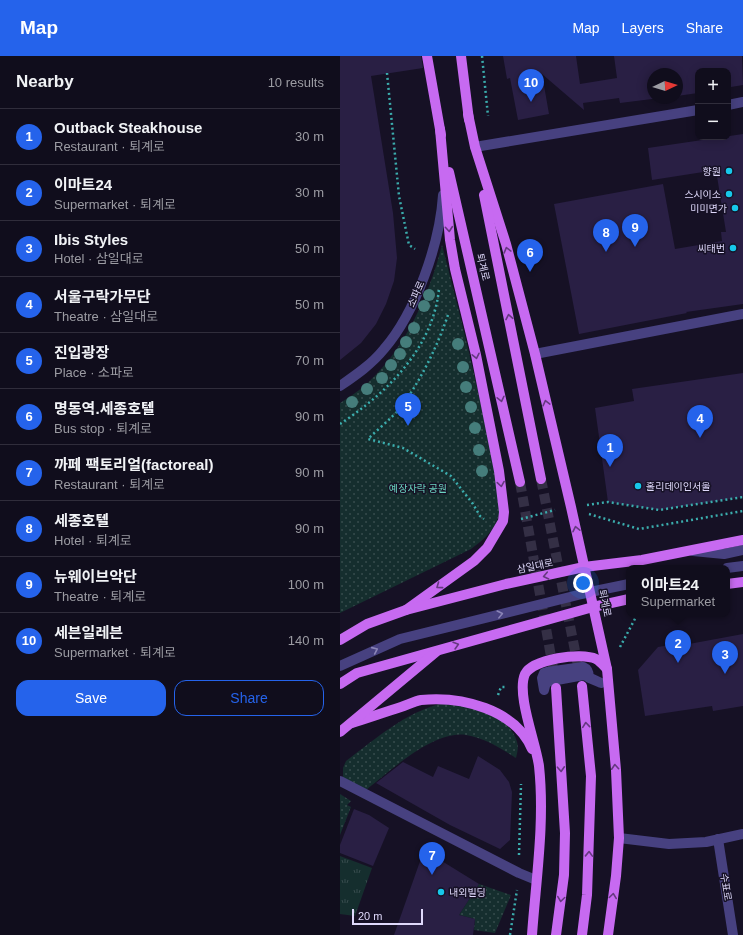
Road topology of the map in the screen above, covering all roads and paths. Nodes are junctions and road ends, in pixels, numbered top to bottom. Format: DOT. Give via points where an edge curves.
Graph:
graph roads {
  1 [pos="427,56"];
  2 [pos="461,56"];
  3 [pos="387,73"];
  4 [pos="743,102"];
  5 [pos="731,104"];
  6 [pos="695,110"];
  7 [pos="468,114"];
  8 [pos="440,129"];
  9 [pos="475,147"];
  10 [pos="444,177"];
  11 [pos="430,259"];
  12 [pos="448,313"];
  13 [pos="743,314"];
  14 [pos="535,354"];
  15 [pos="340,386"];
  16 [pos="541,479"];
  17 [pos="520,482"];
  18 [pos="743,497"];
  19 [pos="572,507"];
  20 [pos="743,511"];
  21 [pos="524,518"];
  22 [pos="488,521"];
  23 [pos="639,529"];
  24 [pos="743,540"];
  25 [pos="743,550"];
  26 [pos="690,551"];
  27 [pos="743,566"];
  28 [pos="584,567"];
  29 [pos="730,568"];
  30 [pos="743,582"];
  31 [pos="730,584"];
  32 [pos="626,585"];
  33 [pos="590,592"];
  34 [pos="626,600"];
  35 [pos="593,607"];
  36 [pos="406,610"];
  37 [pos="340,640"];
  38 [pos="439,650"];
  39 [pos="340,666"];
  40 [pos="607,669"];
  41 [pos="547,672"];
  42 [pos="340,684"];
  43 [pos="582,686"];
  44 [pos="556,688"];
  45 [pos="352,723"];
  46 [pos="340,732"];
  47 [pos="539,765"];
  48 [pos="341,782"];
  49 [pos="743,834"];
  50 [pos="619,838"];
  51 [pos="718,839"];
  52 [pos="536,880"];
  53 [pos="532,935"];
  54 [pos="556,935"];
  55 [pos="582,935"];
  56 [pos="608,935"];
  57 [pos="733,935"];
  1 -- 8 [label="main road, 퇴계로"];
  2 -- 7 [label="main road, 퇴계로"];
  3 -- 11 [label="path" via="399,196 409,245"];
  4 -- 5 [label="street"];
  6 -- 9 [label="street"];
  7 -- 9 [label="main road, 퇴계로"];
  16 -- 7 [label="main road, 퇴계로, one-way"];
  8 -- 10 [label="main road"];
  8 -- 17 [label="main road, 퇴계로, one-way"];
  14 -- 9 [label="main road, 퇴계로, one-way" via="506,244"];
  10 -- 11 [label="street, 소파로" via="440,223"];
  10 -- 36 [label="main road, one-way" via="455,269 500,471 504,512 501,524 487,548 474,561"];
  11 -- 15 [label="street, 소파로" via="396,333 370,363"];
  12 -- 22 [label="path" via="434,349 414,386 400,408 368,439 404,448 451,476 480,516"];
  13 -- 14 [label="street"];
  19 -- 14 [label="main road, 퇴계로, one-way"];
  18 -- 19 [label="path" via="659,510 608,502"];
  19 -- 21 [label="path"];
  28 -- 19 [label="main road, 퇴계로, one-way"];
  20 -- 23 [label="path"];
  24 -- 26 [label="main road, 삼일대로"];
  25 -- 26 [label="street" via="724,554"];
  26 -- 28 [label="main road, 삼일대로"];
  27 -- 29 [label="street"];
  28 -- 33 [label="main road, 퇴계로"];
  28 -- 36 [label="main road, 삼일대로, one-way"];
  30 -- 31 [label="main road"];
  32 -- 33 [label="street"];
  33 -- 35 [label="main road, 퇴계로"];
  39 -- 33 [label="street, one-way" via="400,639"];
  34 -- 35 [label="main road"];
  38 -- 35 [label="main road, one-way"];
  35 -- 40 [label="main road, 퇴계로"];
  36 -- 37 [label="main road, 삼일대로" via="367,624"];
  38 -- 42 [label="main road" via="357,674"];
  38 -- 45 [label="main road"];
  40 -- 47 [label="main road" via="596,659 581,657 546,661 529,668 524,675 523,696"];
  50 -- 40 [label="main road, 퇴계로, one-way"];
  41 -- 41 [label="street" via="542,678 544,690 546,682 584,675 588,678 601,683 589,678 589,673 583,667"];
  55 -- 43 [label="main road, one-way" via="587,895 591,776"];
  44 -- 54 [label="main road, one-way" via="565,833 564,875"];
  45 -- 46 [label="main road"];
  45 -- 47 [label="main road" via="420,700 452,700 476,704 498,713 517,729 528,742"];
  47 -- 52 [label="main road" via="541,829"];
  48 -- 52 [label="street"];
  49 -- 51 [label="street"];
  50 -- 51 [label="street" via="669,844"];
  56 -- 50 [label="main road, 퇴계로, one-way"];
  51 -- 57 [label="street, 수표로"];
  52 -- 53 [label="main road"];
}
